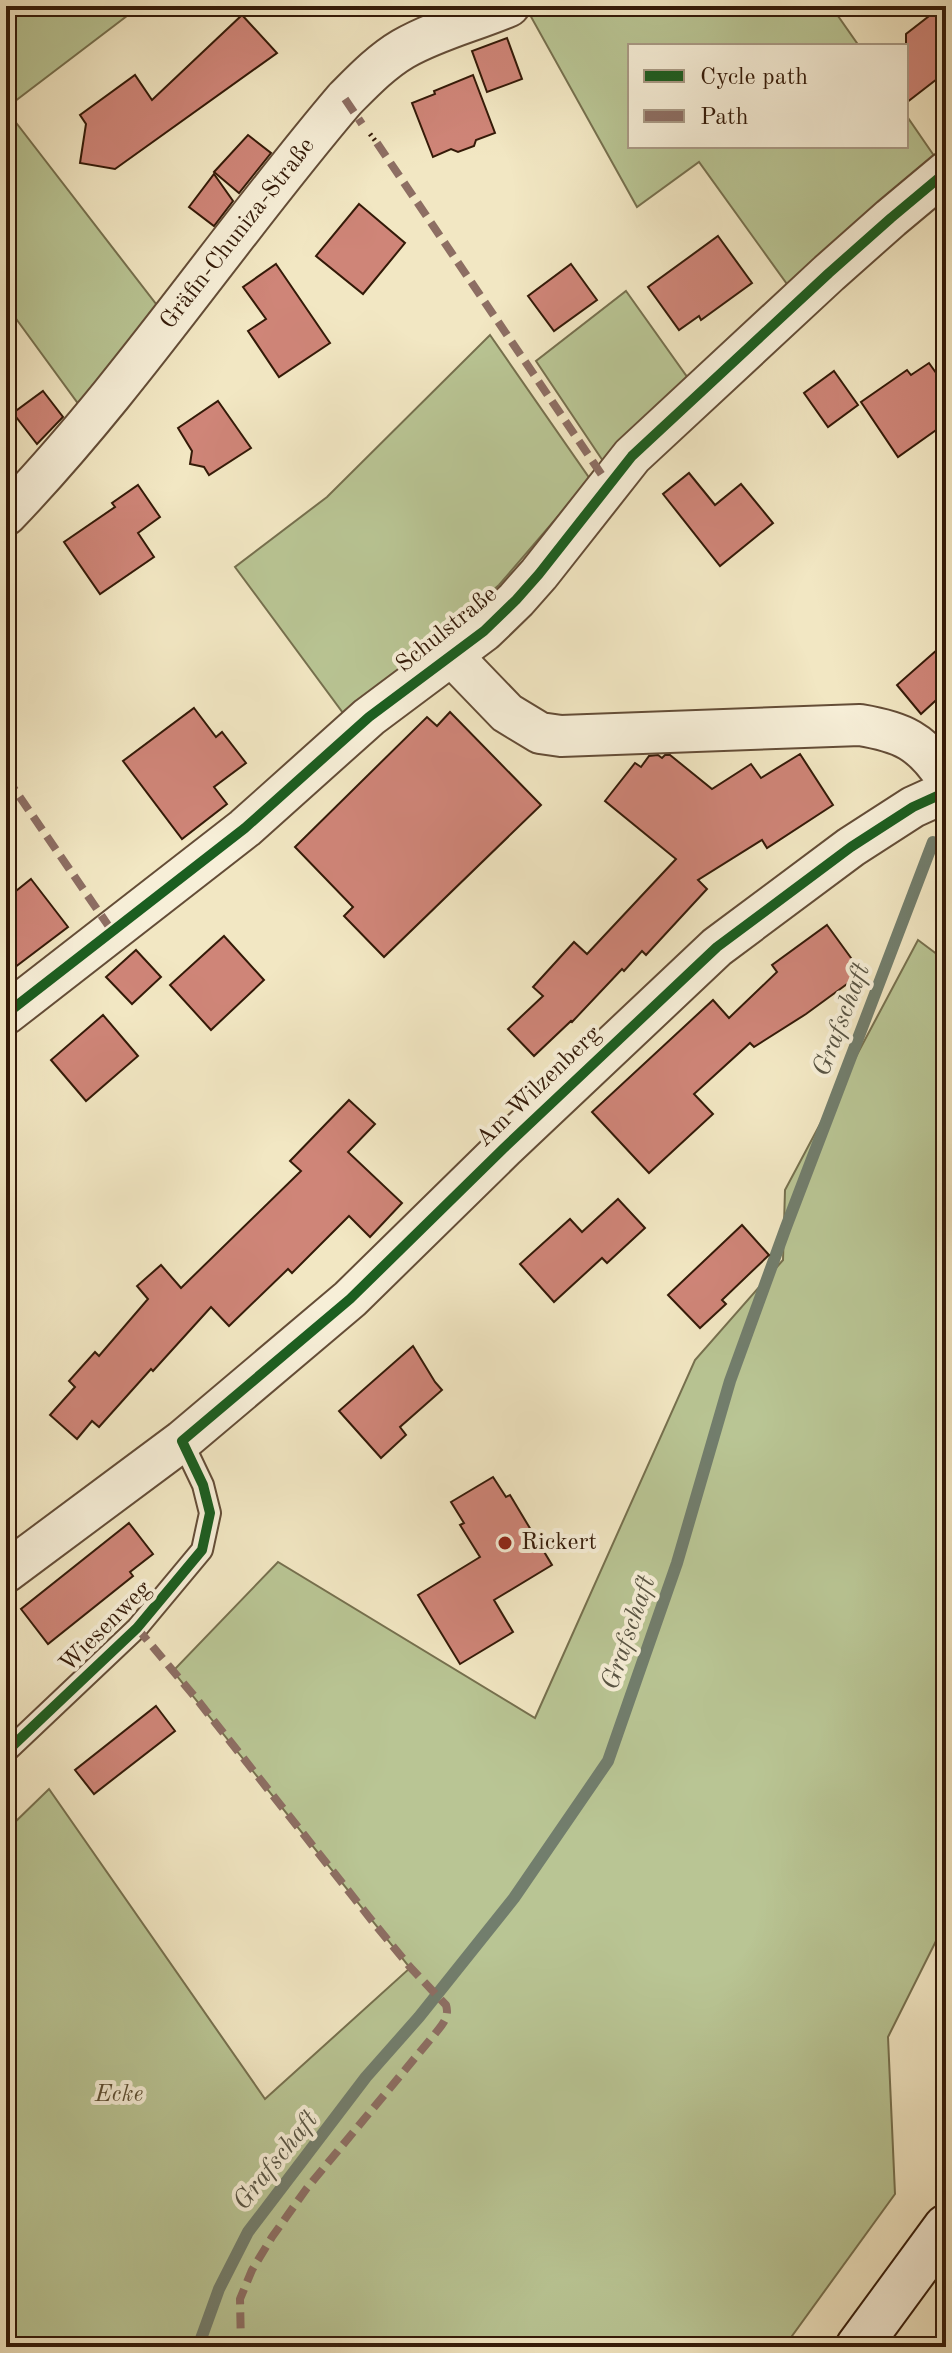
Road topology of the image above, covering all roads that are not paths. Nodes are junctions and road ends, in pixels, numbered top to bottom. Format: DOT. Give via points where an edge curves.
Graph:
graph roads {
  1 [pos="509,6"];
  2 [pos="946,172"];
  3 [pos="6,515"];
  4 [pos="452,656"];
  5 [pos="946,778"];
  6 [pos="946,792"];
  7 [pos="6,1014"];
  8 [pos="182,1441"];
  9 [pos="6,1572"];
  10 [pos="6,1752"];
  11 [pos="946,2227"];
  12 [pos="858,2347"];
  1 -- 3 [label="street, Gräfin-Chuniza-Straße" via="402,50 345,99 118,386"];
  2 -- 4 [label="street, Schulstraße" via="654,434 516,600"];
  4 -- 5 [label="street" via="507,713 540,733 860,725 907,737"];
  4 -- 7 [label="street, Schulstraße" via="369,717 245,828"];
  6 -- 8 [label="street, Am Wilzenberg" via="851,847 717,947 350,1299"];
  8 -- 9 [label="street, Am Wilzenberg"];
  8 -- 10 [label="lane, Wiesenweg" via="210,1513 202,1550 137,1628"];
  11 -- 12 [label="street"];
}
